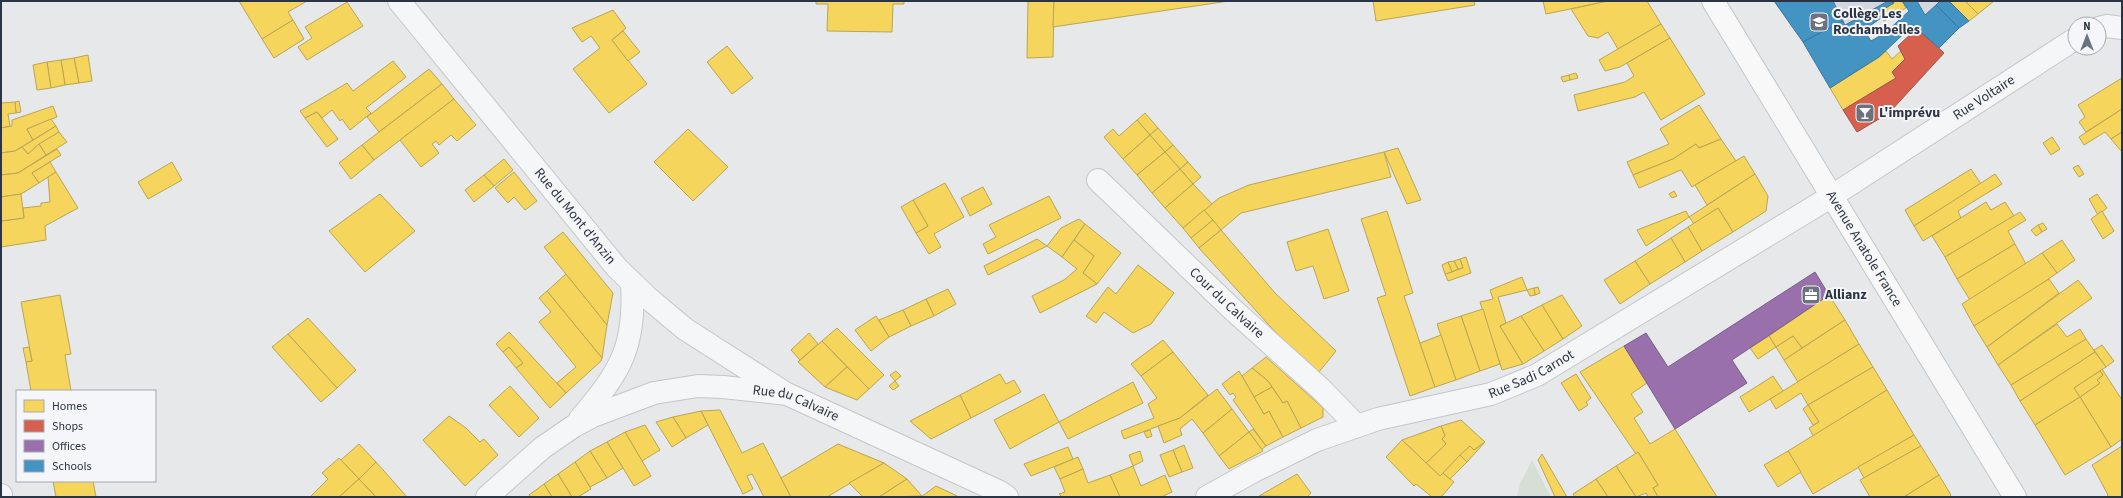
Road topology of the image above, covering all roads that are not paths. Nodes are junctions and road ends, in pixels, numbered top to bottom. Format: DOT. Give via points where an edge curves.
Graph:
graph roads {
  1 [pos="399,1"];
  2 [pos="1713,1"];
  3 [pos="2107,26"];
  4 [pos="2122,28"];
  5 [pos="2067,44"];
  6 [pos="1098,180"];
  7 [pos="1832,196"];
  8 [pos="632,283"];
  9 [pos="787,394"];
  10 [pos="574,426"];
  11 [pos="1357,426"];
  12 [pos="487,497"];
  13 [pos="1007,497"];
  14 [pos="1207,497"];
  15 [pos="2015,497"];
  1 -- 8 [label="street, Rue du Mont d'Anzin" via="617,268"];
  2 -- 7 [label="main road, Avenue Anatole France"];
  3 -- 4 [label="street"];
  5 -- 7 [label="street, Rue Voltaire"];
  6 -- 11 [label="street, Cour du Calvaire" via="1231,308 1321,389"];
  7 -- 11 [label="street, Rue Sadi Carnot" via="1524,381 1491,394 1418,409"];
  7 -- 15 [label="main road, Avenue Anatole France"];
  8 -- 9 [label="street, Rue du Mont d'Anzin" via="685,329"];
  8 -- 10 [label="street, Rue du Calvaire" via="633,322 626,351 603,391"];
  9 -- 10 [label="street, Rue du Calvaire" via="723,387 676,388 614,406"];
  9 -- 13 [label="street, Rue du Calvaire"];
  10 -- 12 [label="street, Rue du Calvaire" via="542,448"];
  11 -- 14 [label="street, Rue Sadi Carnot" via="1295,450"];
}
